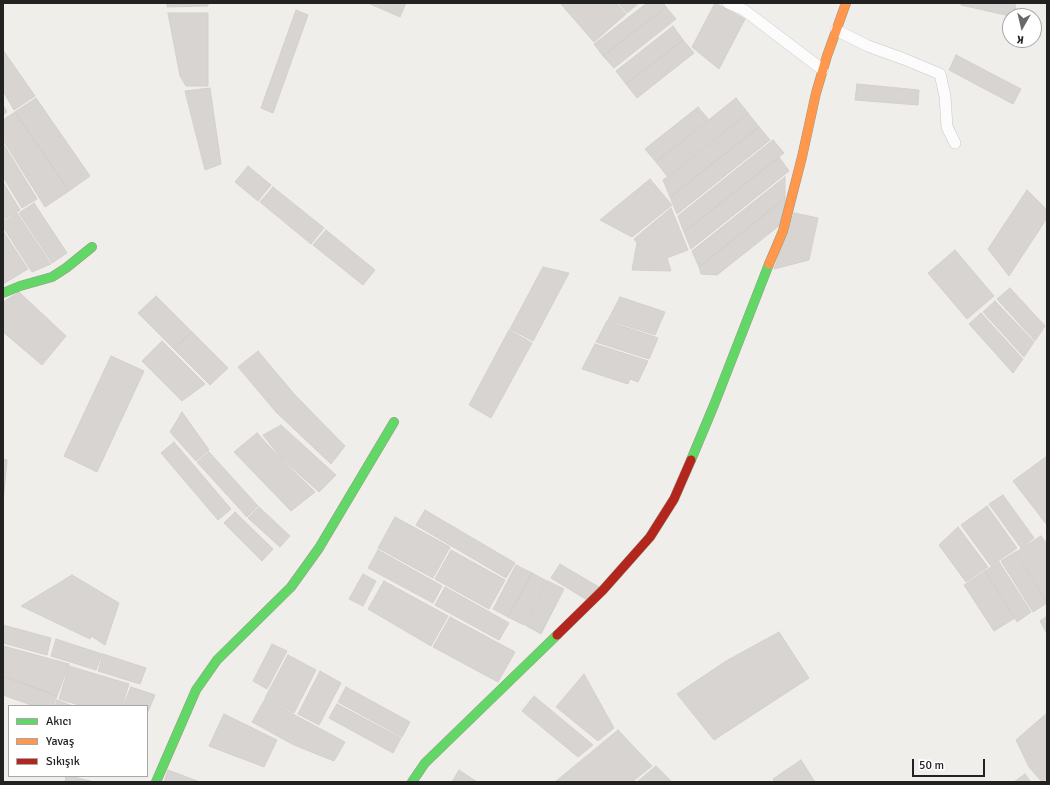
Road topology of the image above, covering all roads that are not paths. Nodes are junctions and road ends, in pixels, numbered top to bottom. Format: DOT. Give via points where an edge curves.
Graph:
graph roads {
  1 [pos="728,3"];
  2 [pos="846,3"];
  3 [pos="836,30"];
  4 [pos="823,70"];
  5 [pos="955,143"];
  6 [pos="92,247"];
  7 [pos="3,293"];
  8 [pos="394,422"];
  9 [pos="156,782"];
  10 [pos="412,782"];
  1 -- 4 [label="street" via="744,10"];
  2 -- 3 [label="street"];
  3 -- 4 [label="street"];
  3 -- 5 [label="street" via="868,46 940,74 945,96 947,127"];
  4 -- 10 [label="street" via="784,231 674,499 650,537 603,590 424,763"];
  6 -- 7 [label="street" via="52,277"];
  8 -- 9 [label="street" via="319,548 291,588 217,660 196,690"];
}
